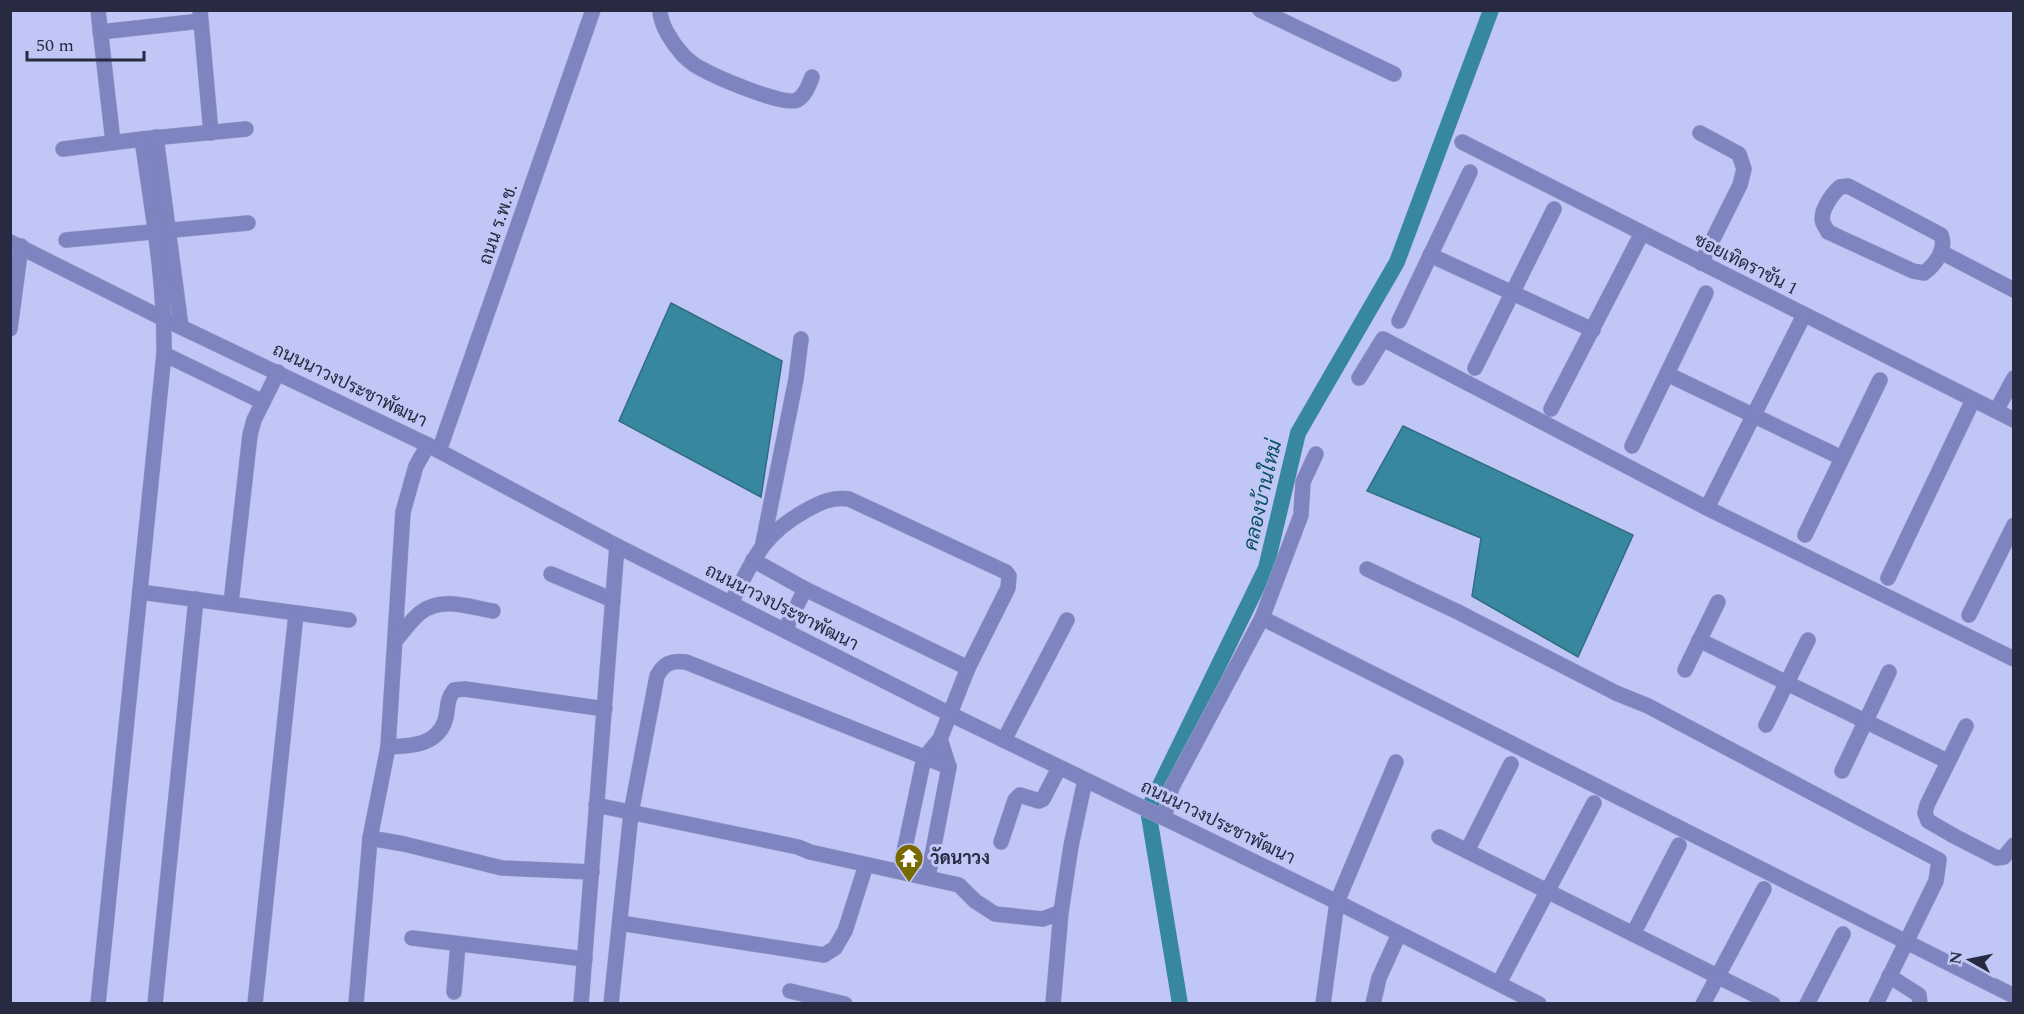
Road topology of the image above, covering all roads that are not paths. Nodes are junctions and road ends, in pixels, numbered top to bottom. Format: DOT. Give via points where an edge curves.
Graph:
graph roads {
  1 [pos="98,10"];
  2 [pos="593,10"];
  3 [pos="660,10"];
  4 [pos="1270,13"];
  5 [pos="200,16"];
  6 [pos="100,32"];
  7 [pos="1394,74"];
  8 [pos="812,77"];
  9 [pos="246,129"];
  10 [pos="211,133"];
  11 [pos="1700,133"];
  12 [pos="149,138"];
  13 [pos="113,142"];
  14 [pos="1462,142"];
  15 [pos="63,149"];
  16 [pos="1470,172"];
  17 [pos="1554,209"];
  18 [pos="248,223"];
  19 [pos="162,231"];
  20 [pos="1642,233"];
  21 [pos="66,240"];
  22 [pos="16,244"];
  23 [pos="1941,252"];
  24 [pos="1430,255"];
  25 [pos="1701,263"];
  26 [pos="2013,290"];
  27 [pos="1514,292"];
  28 [pos="1706,293"];
  29 [pos="1804,315"];
  30 [pos="164,320"];
  31 [pos="1399,321"];
  32 [pos="181,327"];
  33 [pos="10,329"];
  34 [pos="1593,330"];
  35 [pos="801,339"];
  36 [pos="164,354"];
  37 [pos="1475,368"];
  38 [pos="278,372"];
  39 [pos="1667,374"];
  40 [pos="1359,378"];
  41 [pos="2013,378"];
  42 [pos="1880,380"];
  43 [pos="1973,400"];
  44 [pos="263,402"];
  45 [pos="1551,409"];
  46 [pos="2008,415"];
  47 [pos="1754,416"];
  48 [pos="1632,446"];
  49 [pos="434,448"];
  50 [pos="1316,454"];
  51 [pos="1842,458"];
  52 [pos="1707,508"];
  53 [pos="2013,525"];
  54 [pos="1805,535"];
  55 [pos="763,543"];
  56 [pos="617,546"];
  57 [pos="753,560"];
  58 [pos="1367,569"];
  59 [pos="551,574"];
  60 [pos="1888,578"];
  61 [pos="805,589"];
  62 [pos="140,592"];
  63 [pos="196,599"];
  64 [pos="613,600"];
  65 [pos="231,603"];
  66 [pos="731,603"];
  67 [pos="1718,603"];
  68 [pos="493,611"];
  69 [pos="296,614"];
  70 [pos="1969,615"];
  71 [pos="1262,618"];
  72 [pos="349,620"];
  73 [pos="1067,620"];
  74 [pos="785,630"];
  75 [pos="1699,640"];
  76 [pos="1808,640"];
  77 [pos="395,641"];
  78 [pos="2013,659"];
  79 [pos="968,668"];
  80 [pos="1685,670"];
  81 [pos="1889,672"];
  82 [pos="1786,683"];
  83 [pos="605,709"];
  84 [pos="950,714"];
  85 [pos="1865,721"];
  86 [pos="1766,725"];
  87 [pos="1966,726"];
  88 [pos="940,740"];
  89 [pos="1004,740"];
  90 [pos="388,747"];
  91 [pos="924,758"];
  92 [pos="1947,761"];
  93 [pos="1396,762"];
  94 [pos="1512,764"];
  95 [pos="949,767"];
  96 [pos="1059,768"];
  97 [pos="1842,771"];
  98 [pos="1085,780"];
  99 [pos="1594,804"];
  100 [pos="596,806"];
  101 [pos="631,813"];
  102 [pos="1161,816"];
  103 [pos="1954,836"];
  104 [pos="1439,837"];
  105 [pos="370,838"];
  106 [pos="1001,842"];
  107 [pos="1678,845"];
  108 [pos="2013,845"];
  109 [pos="1467,851"];
  110 [pos="1939,860"];
  111 [pos="866,865"];
  112 [pos="900,871"];
  113 [pos="592,872"];
  114 [pos="928,877"];
  115 [pos="1764,889"];
  116 [pos="1548,891"];
  117 [pos="1337,902"];
  118 [pos="1061,912"];
  119 [pos="620,923"];
  120 [pos="1399,934"];
  121 [pos="1633,934"];
  122 [pos="1843,934"];
  123 [pos="412,938"];
  124 [pos="1905,943"];
  125 [pos="458,944"];
  126 [pos="585,959"];
  127 [pos="1717,976"];
  128 [pos="1889,976"];
  129 [pos="1499,983"];
  130 [pos="454,992"];
  131 [pos="790,992"];
  132 [pos="2013,996"];
  133 [pos="98,1004"];
  134 [pos="155,1004"];
  135 [pos="255,1004"];
  136 [pos="356,1004"];
  137 [pos="581,1004"];
  138 [pos="611,1004"];
  139 [pos="845,1004"];
  140 [pos="1053,1004"];
  141 [pos="1323,1004"];
  142 [pos="1373,1004"];
  143 [pos="1539,1004"];
  144 [pos="1703,1004"];
  145 [pos="1773,1004"];
  146 [pos="1807,1004"];
  147 [pos="1875,1004"];
  148 [pos="1920,1004"];
  1 -- 6 [label="street"];
  2 -- 49 [label="street, ถนน ร.พ.ช."];
  3 -- 8 [label="street" via="671,39 700,69 788,102 797,100 807,90"];
  4 -- 7 [label="street"];
  5 -- 6 [label="street"];
  5 -- 10 [label="street"];
  6 -- 13 [label="street"];
  9 -- 10 [label="street"];
  10 -- 12 [label="street"];
  11 -- 25 [label="street" via="1739,154 1744,169 1740,185"];
  12 -- 13 [label="street"];
  12 -- 19 [label="street"];
  13 -- 15 [label="street"];
  14 -- 20 [label="street, ซอยเทิดราชัน 1"];
  16 -- 24 [label="street"];
  17 -- 27 [label="street"];
  18 -- 19 [label="street"];
  19 -- 21 [label="street"];
  19 -- 30 [label="street"];
  19 -- 32 [label="street"];
  20 -- 25 [label="street, ซอยเทิดราชัน 1"];
  20 -- 34 [label="street"];
  22 -- 30 [label="street, ถนนนาวงประชาพัฒนา"];
  22 -- 33 [label="street"];
  23 -- 23 [label="street" via="1924,273 1913,271 1828,232 1823,214 1834,192 1848,186 1941,235"];
  23 -- 26 [label="street"];
  24 -- 27 [label="street"];
  24 -- 31 [label="street"];
  25 -- 29 [label="street, ซอยเทิดราชัน 1"];
  27 -- 34 [label="street"];
  27 -- 37 [label="street"];
  28 -- 39 [label="street"];
  29 -- 43 [label="street, ซอยเทิดราชัน 1"];
  29 -- 47 [label="street"];
  30 -- 32 [label="street, ถนนนาวงประชาพัฒนา"];
  30 -- 36 [label="street"];
  32 -- 38 [label="street, ถนนนาวงประชาพัฒนา"];
  34 -- 45 [label="street"];
  35 -- 55 [label="street"];
  36 -- 44 [label="street"];
  36 -- 62 [label="street"];
  38 -- 44 [label="street"];
  38 -- 49 [label="street, ถนนนาวงประชาพัฒนา"];
  39 -- 47 [label="street"];
  39 -- 48 [label="street"];
  40 -- 52 [label="street" via="1383,339"];
  41 -- 46 [label="street"];
  42 -- 51 [label="street"];
  43 -- 46 [label="street, ซอยเทิดราชัน 1"];
  43 -- 60 [label="street"];
  44 -- 65 [label="street" via="250,435"];
  47 -- 51 [label="street"];
  47 -- 52 [label="street"];
  49 -- 56 [label="street, ถนนนาวงประชาพัฒนา"];
  49 -- 77 [label="street, ถนน ร.พ.ช." via="416,466 403,512"];
  50 -- 71 [label="street" via="1303,483 1300,516"];
  51 -- 54 [label="street"];
  52 -- 78 [label="street"];
  53 -- 70 [label="street"];
  55 -- 57 [label="street"];
  55 -- 79 [label="street" via="788,521 826,499 849,499 1006,572 1008,588"];
  56 -- 64 [label="street"];
  56 -- 66 [label="street, ถนนนาวงประชาพัฒนา"];
  57 -- 61 [label="street"];
  57 -- 66 [label="street"];
  58 -- 110 [label="street" via="1648,706"];
  59 -- 64 [label="street"];
  61 -- 74 [label="street"];
  61 -- 79 [label="street"];
  62 -- 63 [label="street"];
  62 -- 133 [label="street"];
  63 -- 65 [label="street"];
  63 -- 134 [label="street"];
  64 -- 83 [label="street"];
  65 -- 69 [label="street"];
  66 -- 74 [label="street, ถนนนาวงประชาพัฒนา"];
  67 -- 75 [label="street"];
  68 -- 77 [label="street" via="452,603 435,606 420,612"];
  69 -- 72 [label="street"];
  69 -- 135 [label="street"];
  71 -- 102 [label="street" via="1172,787"];
  71 -- 124 [label="street"];
  73 -- 89 [label="street"];
  74 -- 84 [label="street, ถนนนาวงประชาพัฒนา"];
  75 -- 80 [label="street"];
  75 -- 82 [label="street"];
  76 -- 82 [label="street"];
  77 -- 90 [label="street, ถนน ร.พ.ช."];
  79 -- 84 [label="street"];
  81 -- 85 [label="street"];
  82 -- 85 [label="street"];
  82 -- 86 [label="street"];
  83 -- 90 [label="street" via="454,690 448,699 445,721 437,733 416,745"];
  83 -- 100 [label="street"];
  84 -- 88 [label="street"];
  84 -- 89 [label="street, ถนนนาวงประชาพัฒนา"];
  85 -- 92 [label="street"];
  85 -- 97 [label="street"];
  87 -- 92 [label="street"];
  88 -- 91 [label="street"];
  88 -- 95 [label="street"];
  89 -- 96 [label="street, ถนนนาวงประชาพัฒนา"];
  90 -- 105 [label="street, ถนน ร.พ.ช."];
  91 -- 95 [label="street"];
  91 -- 101 [label="street" via="686,662 672,660 657,676"];
  91 -- 112 [label="street"];
  92 -- 103 [label="street" via="1925,813 1928,820"];
  93 -- 117 [label="street"];
  94 -- 109 [label="street"];
  95 -- 114 [label="street"];
  96 -- 98 [label="street, ถนนนาวงประชาพัฒนา"];
  96 -- 106 [label="street" via="1043,799 1020,795 1015,800"];
  98 -- 102 [label="street, ถนนนาวงประชาพัฒนา"];
  98 -- 118 [label="street"];
  99 -- 116 [label="street"];
  100 -- 101 [label="street"];
  100 -- 113 [label="street"];
  101 -- 111 [label="street"];
  101 -- 119 [label="street"];
  102 -- 117 [label="street, ถนนนาวงประชาพัฒนา"];
  103 -- 108 [label="street" via="1997,858 2004,857"];
  103 -- 110 [label="street"];
  104 -- 109 [label="street"];
  105 -- 113 [label="street" via="502,868"];
  105 -- 136 [label="street, ถนน ร.พ.ช."];
  107 -- 121 [label="street"];
  109 -- 116 [label="street"];
  110 -- 124 [label="street" via="1936,881"];
  111 -- 112 [label="street"];
  111 -- 119 [label="street" via="845,931 836,948 824,955"];
  112 -- 114 [label="street"];
  113 -- 126 [label="street"];
  114 -- 118 [label="street" via="959,885 995,914 1043,920"];
  115 -- 127 [label="street"];
  116 -- 121 [label="street"];
  116 -- 129 [label="street"];
  117 -- 120 [label="street, ถนนนาวงประชาพัฒนา"];
  117 -- 141 [label="street"];
  118 -- 140 [label="street"];
  119 -- 138 [label="street"];
  120 -- 129 [label="street, ถนนนาวงประชาพัฒนา"];
  120 -- 142 [label="street" via="1379,978"];
  121 -- 127 [label="street"];
  122 -- 146 [label="street"];
  123 -- 125 [label="street"];
  124 -- 128 [label="street"];
  124 -- 132 [label="street"];
  125 -- 126 [label="street"];
  125 -- 130 [label="street"];
  126 -- 137 [label="street"];
  127 -- 144 [label="street"];
  127 -- 145 [label="street"];
  128 -- 147 [label="street"];
  128 -- 148 [label="street" via="1919,995"];
  129 -- 143 [label="street, ถนนนาวงประชาพัฒนา"];
  131 -- 139 [label="street"];
}
